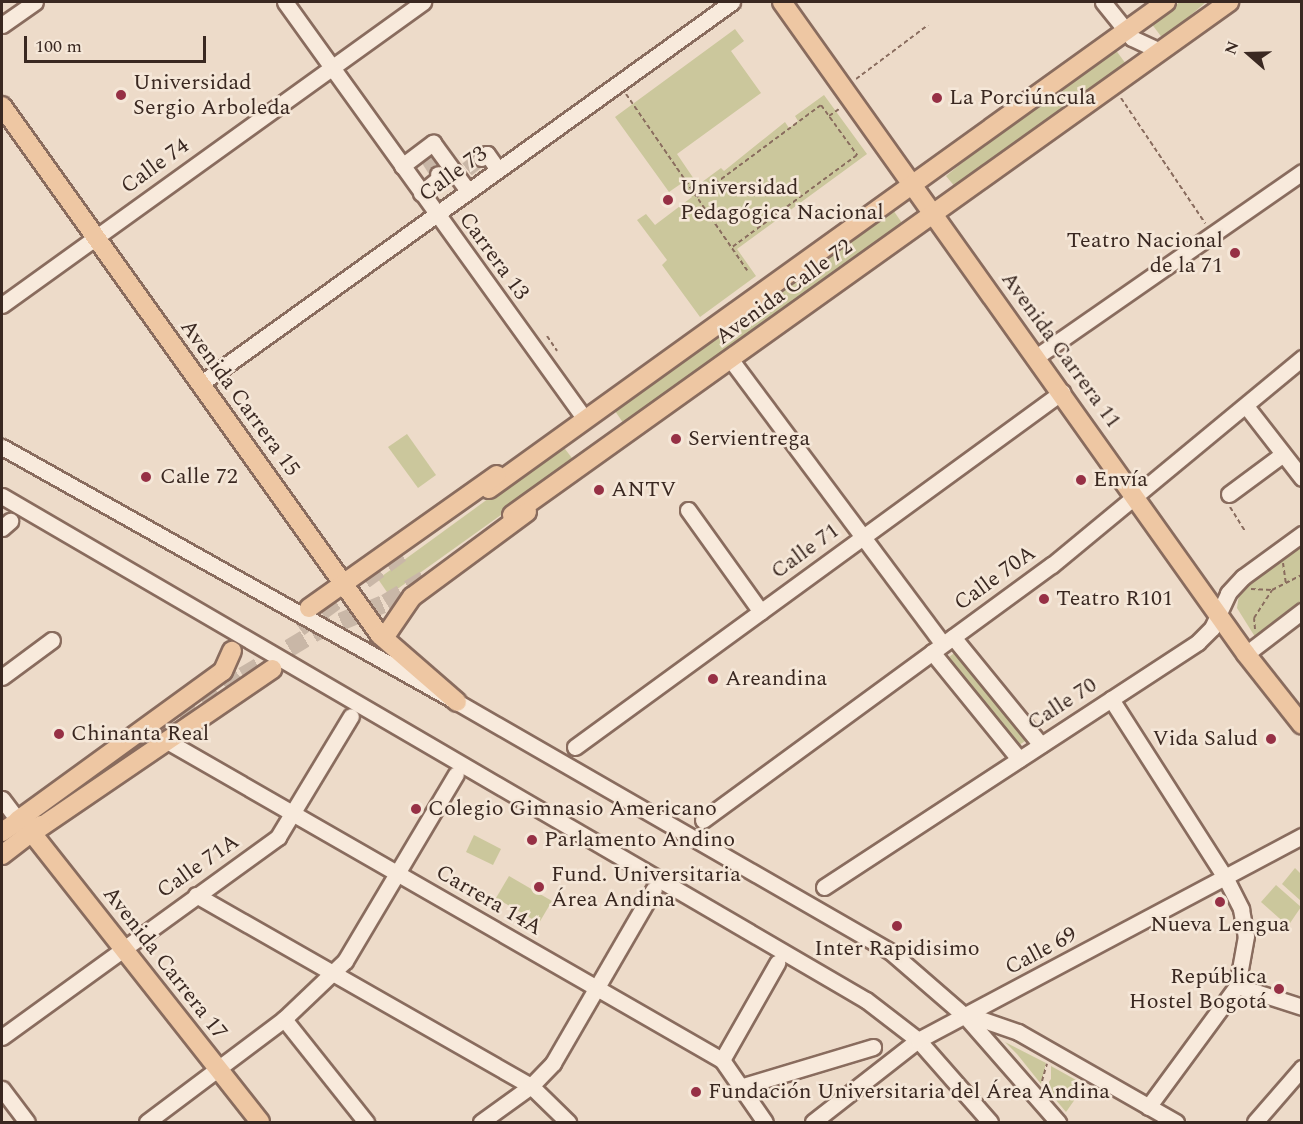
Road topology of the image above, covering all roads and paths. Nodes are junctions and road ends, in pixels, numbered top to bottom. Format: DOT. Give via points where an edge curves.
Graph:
graph roads {
  1 [pos="35,2"];
  2 [pos="285,2"];
  3 [pos="423,2"];
  4 [pos="732,2"];
  5 [pos="782,2"];
  6 [pos="1103,2"];
  7 [pos="1166,2"];
  8 [pos="1229,2"];
  9 [pos="928,25"];
  10 [pos="2,26"];
  11 [pos="1125,31"];
  12 [pos="1160,51"];
  13 [pos="332,67"];
  14 [pos="851,82"];
  15 [pos="623,90"];
  16 [pos="1119,96"];
  17 [pos="2,106"];
  18 [pos="481,158"];
  19 [pos="402,166"];
  20 [pos="498,170"];
  21 [pos="1302,172"];
  22 [pos="439,176"];
  23 [pos="912,183"];
  24 [pos="468,191"];
  25 [pos="421,193"];
  26 [pos="697,197"];
  27 [pos="934,213"];
  28 [pos="436,214"];
  29 [pos="1213,235"];
  30 [pos="95,237"];
  31 [pos="732,247"];
  32 [pos="747,270"];
  33 [pos="2,305"];
  34 [pos="547,336"];
  35 [pos="558,350"];
  36 [pos="1036,357"];
  37 [pos="1302,358"];
  38 [pos="731,360"];
  39 [pos="201,384"];
  40 [pos="1062,392"];
  41 [pos="1246,406"];
  42 [pos="584,418"];
  43 [pos="2,447"];
  44 [pos="606,449"];
  45 [pos="1283,454"];
  46 [pos="1302,478"];
  47 [pos="489,489"];
  48 [pos="1229,494"];
  49 [pos="2,496"];
  50 [pos="1137,498"];
  51 [pos="688,510"];
  52 [pos="512,515"];
  53 [pos="1245,531"];
  54 [pos="1302,534"];
  55 [pos="862,537"];
  56 [pos="1281,549"];
  57 [pos="1302,576"];
  58 [pos="344,584"];
  59 [pos="1287,584"];
  60 [pos="1247,589"];
  61 [pos="1272,590"];
  62 [pos="309,608"];
  63 [pos="1302,611"];
  64 [pos="761,612"];
  65 [pos="1217,613"];
  66 [pos="384,638"];
  67 [pos="52,640"];
  68 [pos="943,644"];
  69 [pos="232,651"];
  70 [pos="1248,652"];
  71 [pos="272,669"];
  72 [pos="2,677"];
  73 [pos="1111,699"];
  74 [pos="457,702"];
  75 [pos="351,716"];
  76 [pos="1302,725"];
  77 [pos="167,741"];
  78 [pos="1041,745"];
  79 [pos="575,747"];
  80 [pos="1019,759"];
  81 [pos="456,774"];
  82 [pos="2,799"];
  83 [pos="295,814"];
  84 [pos="18,820"];
  85 [pos="703,820"];
  86 [pos="2,832"];
  87 [pos="32,833"];
  88 [pos="1302,836"];
  89 [pos="2,855"];
  90 [pos="398,874"];
  91 [pos="1226,877"];
  92 [pos="824,888"];
  93 [pos="654,889"];
  94 [pos="196,895"];
  95 [pos="122,947"];
  96 [pos="777,963"];
  97 [pos="333,974"];
  98 [pos="1237,986"];
  99 [pos="597,988"];
  100 [pos="1302,1007"];
  101 [pos="967,1016"];
  102 [pos="284,1019"];
  103 [pos="2,1037"];
  104 [pos="918,1040"];
  105 [pos="873,1047"];
  106 [pos="1051,1051"];
  107 [pos="722,1060"];
  108 [pos="217,1068"];
  109 [pos="1302,1068"];
  110 [pos="531,1086"];
  111 [pos="741,1087"];
  112 [pos="2,1089"];
  113 [pos="1039,1090"];
  114 [pos="1148,1107"];
  115 [pos="27,1122"];
  116 [pos="147,1122"];
  117 [pos="260,1122"];
  118 [pos="366,1122"];
  119 [pos="481,1122"];
  120 [pos="568,1122"];
  121 [pos="765,1122"];
  122 [pos="813,1122"];
  123 [pos="990,1122"];
  124 [pos="1058,1122"];
  125 [pos="1176,1122"];
  126 [pos="1255,1122"];
  1 -- 10 [label="street"];
  2 -- 13 [label="street, Carrera 13"];
  3 -- 13 [label="street, Calle 74"];
  4 -- 20 [label="street, Calle 73"];
  5 -- 23 [label="main road, Avenida Carrera 11"];
  6 -- 11 [label="street"];
  7 -- 11 [label="main road, Avenida Calle 72"];
  8 -- 12 [label="main road, Avenida Calle 72"];
  9 -- 14 [label="path"];
  11 -- 12 [label="street" via="1142,45"];
  11 -- 23 [label="main road, Avenida Calle 72"];
  12 -- 27 [label="main road, Avenida Calle 72"];
  13 -- 19 [label="street, Carrera 13"];
  13 -- 30 [label="street, Calle 74"];
  15 -- 26 [label="path"];
  16 -- 29 [label="path"];
  17 -- 30 [label="main road, Avenida Carrera 15"];
  18 -- 20 [label="street" via="487,154"];
  19 -- 24 [label="street" via="426,154 433,143 462,173"];
  19 -- 25 [label="street, Carrera 13"];
  20 -- 24 [label="street, Calle 73"];
  21 -- 29 [label="street"];
  22 -- 25 [label="street"];
  23 -- 27 [label="main road, Avenida Carrera 11"];
  23 -- 42 [label="main road, Avenida Calle 72"];
  24 -- 28 [label="street, Calle 73"];
  25 -- 28 [label="street, Carrera 13"];
  26 -- 31 [label="path"];
  26 -- 31 [label="path" via="821,105 857,155"];
  27 -- 36 [label="main road, Avenida Carrera 11"];
  27 -- 38 [label="main road, Avenida Calle 72"];
  28 -- 39 [label="street, Calle 73"];
  28 -- 42 [label="street, Carrera 13"];
  29 -- 36 [label="street"];
  30 -- 33 [label="street, Calle 74"];
  30 -- 39 [label="main road, Avenida Carrera 15"];
  31 -- 32 [label="path"];
  34 -- 35 [label="path"];
  36 -- 40 [label="main road, Avenida Carrera 11"];
  37 -- 41 [label="street, Calle 70A"];
  38 -- 44 [label="main road, Avenida Calle 72"];
  38 -- 55 [label="street"];
  39 -- 58 [label="main road, Avenida Carrera 15"];
  40 -- 50 [label="main road, Avenida Carrera 11"];
  40 -- 55 [label="street, Calle 71"];
  41 -- 45 [label="street"];
  41 -- 50 [label="street, Calle 70A"];
  42 -- 47 [label="main road, Avenida Calle 72"];
  42 -- 58 [label="main road" via="539,444"];
  43 -- 74 [label="street"];
  44 -- 52 [label="main road, Avenida Calle 72"];
  44 -- 66 [label="main road" via="412,597"];
  45 -- 46 [label="street"];
  45 -- 48 [label="street"];
  48 -- 53 [label="path" via="1236,504 1229,508"];
  49 -- 104 [label="street" via="866,1000"];
  50 -- 65 [label="main road, Avenida Carrera 11"];
  50 -- 68 [label="street, Calle 70A"];
  51 -- 64 [label="street"];
  54 -- 56 [label="street, Calle 70"];
  55 -- 64 [label="street, Calle 71"];
  55 -- 68 [label="street"];
  56 -- 59 [label="path"];
  56 -- 65 [label="street, Calle 70" via="1243,577"];
  57 -- 59 [label="path"];
  58 -- 62 [label="main road"];
  58 -- 66 [label="main road, Avenida Carrera 15"];
  59 -- 61 [label="path"];
  60 -- 61 [label="path"];
  61 -- 70 [label="path" via="1254,618 1257,640"];
  63 -- 70 [label="street"];
  64 -- 79 [label="street, Calle 71"];
  65 -- 70 [label="main road, Avenida Carrera 11"];
  65 -- 73 [label="street, Calle 70" via="1212,628 1198,642"];
  66 -- 74 [label="main road, Avenida Carrera 15"];
  67 -- 72 [label="street"];
  68 -- 78 [label="street"];
  68 -- 80 [label="street"];
  68 -- 85 [label="street, Calle 70A"];
  69 -- 84 [label="main road" via="223,671"];
  70 -- 76 [label="main road, Avenida Carrera 11"];
  71 -- 77 [label="main road"];
  73 -- 78 [label="street, Calle 70"];
  73 -- 91 [label="street"];
  74 -- 101 [label="street" via="891,952"];
  75 -- 83 [label="street, Calle 71A"];
  77 -- 83 [label="street, Carrera 14A"];
  77 -- 87 [label="main road"];
  78 -- 80 [label="street, Calle 70"];
  80 -- 92 [label="street, Calle 70"];
  81 -- 90 [label="street"];
  82 -- 84 [label="street"];
  83 -- 90 [label="street, Carrera 14A"];
  83 -- 94 [label="street, Calle 71A" via="278,837"];
  84 -- 86 [label="main road"];
  84 -- 87 [label="main road" via="127,753"];
  87 -- 89 [label="main road"];
  87 -- 95 [label="main road, Avenida Carrera 17"];
  88 -- 91 [label="street, Calle 69"];
  90 -- 97 [label="street" via="345,962"];
  90 -- 99 [label="street, Carrera 14A"];
  91 -- 98 [label="street" via="1241,909 1245,936"];
  91 -- 101 [label="street, Calle 69"];
  93 -- 99 [label="street"];
  94 -- 95 [label="street, Calle 71A"];
  94 -- 97 [label="street"];
  95 -- 103 [label="street, Calle 71A"];
  95 -- 108 [label="main road, Avenida Carrera 17"];
  96 -- 107 [label="street"];
  97 -- 102 [label="street"];
  97 -- 110 [label="street"];
  98 -- 100 [label="street"];
  98 -- 114 [label="street"];
  99 -- 107 [label="street, Carrera 14A"];
  99 -- 110 [label="street" via="553,1063"];
  101 -- 104 [label="street, Calle 69"];
  101 -- 106 [label="street" via="1006,1026"];
  101 -- 124 [label="street"];
  102 -- 108 [label="street"];
  102 -- 118 [label="street"];
  104 -- 122 [label="street, Calle 69"];
  104 -- 123 [label="street"];
  105 -- 111 [label="street"];
  106 -- 113 [label="path"];
  106 -- 114 [label="street"];
  107 -- 111 [label="street, Carrera 14A"];
  108 -- 116 [label="street"];
  108 -- 117 [label="main road, Avenida Carrera 17"];
  109 -- 126 [label="street"];
  110 -- 119 [label="street"];
  110 -- 120 [label="street"];
  111 -- 121 [label="street, Carrera 14A"];
  112 -- 115 [label="street"];
  114 -- 125 [label="street"];
}
